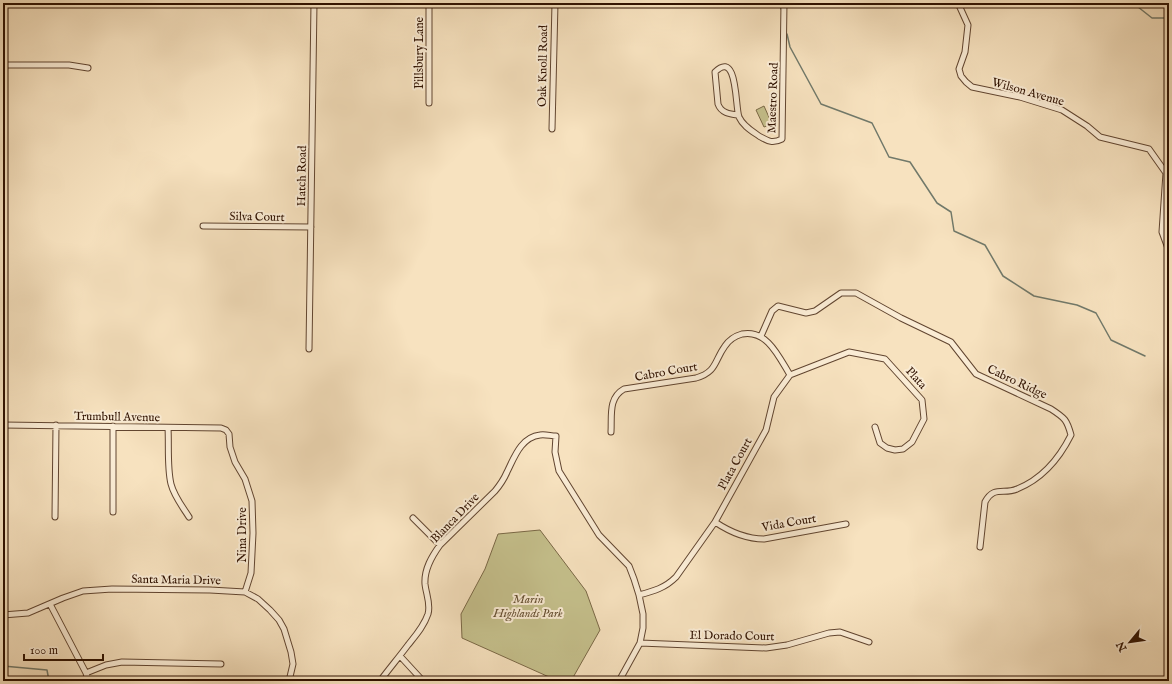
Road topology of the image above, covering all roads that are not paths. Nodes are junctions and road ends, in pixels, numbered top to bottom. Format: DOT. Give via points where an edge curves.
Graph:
graph roads {
  1 [pos="314,3"];
  2 [pos="429,3"];
  3 [pos="554,3"];
  4 [pos="784,3"];
  5 [pos="958,3"];
  6 [pos="3,65"];
  7 [pos="88,68"];
  8 [pos="428,103"];
  9 [pos="738,115"];
  10 [pos="552,129"];
  11 [pos="203,226"];
  12 [pos="311,227"];
  13 [pos="1169,251"];
  14 [pos="761,336"];
  15 [pos="309,349"];
  16 [pos="790,375"];
  17 [pos="3,425"];
  18 [pos="56,425"];
  19 [pos="113,426"];
  20 [pos="875,427"];
  21 [pos="168,428"];
  22 [pos="612,432"];
  23 [pos="229,434"];
  24 [pos="113,512"];
  25 [pos="55,517"];
  26 [pos="188,517"];
  27 [pos="413,518"];
  28 [pos="715,522"];
  29 [pos="846,524"];
  30 [pos="440,545"];
  31 [pos="980,547"];
  32 [pos="245,592"];
  33 [pos="639,595"];
  34 [pos="50,604"];
  35 [pos="3,615"];
  36 [pos="869,642"];
  37 [pos="640,643"];
  38 [pos="400,656"];
  39 [pos="221,664"];
  40 [pos="86,673"];
  41 [pos="88,681"];
  42 [pos="289,681"];
  43 [pos="380,681"];
  44 [pos="423,681"];
  45 [pos="619,681"];
  1 -- 12 [label="street, Hatch Road"];
  2 -- 8 [label="street, Pillsbury Lane"];
  3 -- 10 [label="street, Oak Knoll Road"];
  4 -- 9 [label="street, Maestro Road" via="782,139 772,142 766,140 744,125"];
  5 -- 13 [label="street, Wilson Avenue" via="968,25 965,52 959,69 961,76 972,87 1020,97 1062,110 1100,137 1149,149 1166,173 1162,232"];
  6 -- 7 [label="street" via="69,65"];
  9 -- 9 [label="street" via="732,74 725,67 718,68 715,72 719,108"];
  11 -- 12 [label="street, Silva Court"];
  12 -- 15 [label="street, Hatch Road"];
  14 -- 16 [label="street" via="770,343"];
  14 -- 22 [label="street, Cabro Court" via="749,333 730,339 706,375 620,391 613,399"];
  14 -- 31 [label="street, Cabro Ridge" via="772,311 778,306 806,313 815,311 841,293 856,293 951,342 976,374 1051,409 1062,417 1068,423 1071,435 1045,472 1016,490 997,491 988,496 985,502"];
  16 -- 20 [label="street, Plata" via="849,352 885,359 922,400 924,419 912,442 903,449 887,448 880,443"];
  16 -- 28 [label="street, Plata Court" via="774,397 766,430"];
  17 -- 18 [label="street, Trumbull Avenue"];
  18 -- 19 [label="street, Trumbull Avenue"];
  18 -- 25 [label="street"];
  19 -- 21 [label="street, Trumbull Avenue"];
  19 -- 24 [label="street"];
  21 -- 23 [label="street, Trumbull Avenue" via="221,428"];
  21 -- 26 [label="street" via="171,483"];
  23 -- 32 [label="street, Nina Drive" via="231,452 245,479 252,502 251,573"];
  27 -- 30 [label="street"];
  28 -- 29 [label="street, Vida Court" via="740,536 755,539"];
  28 -- 33 [label="street, Plata Court" via="669,584"];
  30 -- 33 [label="street, Blanca Drive" via="495,491 521,446 530,438 540,435 556,436 559,471 599,535 629,566"];
  30 -- 38 [label="street, Blanca Drive" via="426,573 425,584 430,606 428,614 423,626"];
  32 -- 34 [label="street, Santa Maria Drive" via="112,589 84,591"];
  32 -- 42 [label="street, Santa Maria Drive" via="270,610 284,629 292,652 293,664"];
  33 -- 37 [label="street" via="643,614"];
  34 -- 35 [label="street, Santa Maria Drive" via="28,613"];
  34 -- 40 [label="street"];
  36 -- 37 [label="street, El Dorado Court" via="840,632 766,648"];
  37 -- 45 [label="street"];
  38 -- 43 [label="street, Blanca Drive"];
  38 -- 44 [label="street"];
  39 -- 40 [label="street" via="122,662"];
  40 -- 41 [label="street"];
}
